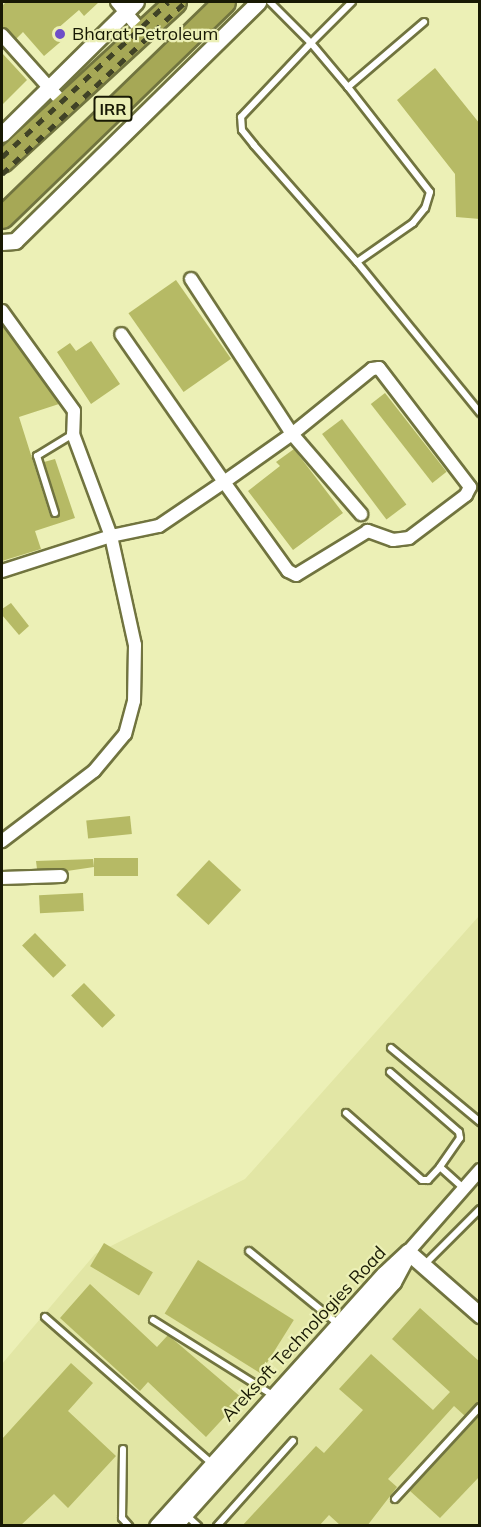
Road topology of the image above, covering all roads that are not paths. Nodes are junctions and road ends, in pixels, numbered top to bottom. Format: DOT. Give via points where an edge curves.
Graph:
graph roads {
  1 [pos="175,2"];
  2 [pos="224,2"];
  3 [pos="258,2"];
  4 [pos="270,2"];
  5 [pos="352,2"];
  6 [pos="126,5"];
  7 [pos="424,22"];
  8 [pos="143,33"];
  9 [pos="2,35"];
  10 [pos="311,43"];
  11 [pos="348,87"];
  12 [pos="56,96"];
  13 [pos="2,134"];
  14 [pos="2,161"];
  15 [pos="2,218"];
  16 [pos="2,242"];
  17 [pos="357,262"];
  18 [pos="191,279"];
  19 [pos="2,311"];
  20 [pos="121,334"];
  21 [pos="480,413"];
  22 [pos="73,434"];
  23 [pos="291,434"];
  24 [pos="224,482"];
  25 [pos="55,513"];
  26 [pos="361,514"];
  27 [pos="111,536"];
  28 [pos="2,572"];
  29 [pos="2,840"];
  30 [pos="61,876"];
  31 [pos="2,878"];
  32 [pos="391,1048"];
  33 [pos="390,1072"];
  34 [pos="346,1113"];
  35 [pos="480,1122"];
  36 [pos="440,1167"];
  37 [pos="480,1170"];
  38 [pos="464,1189"];
  39 [pos="480,1209"];
  40 [pos="249,1251"];
  41 [pos="408,1252"];
  42 [pos="423,1265"];
  43 [pos="480,1315"];
  44 [pos="45,1317"];
  45 [pos="153,1320"];
  46 [pos="339,1324"];
  47 [pos="278,1399"];
  48 [pos="480,1407"];
  49 [pos="293,1441"];
  50 [pos="123,1449"];
  51 [pos="211,1463"];
  52 [pos="395,1499"];
  53 [pos="177,1515"];
  54 [pos="129,1526"];
  55 [pos="157,1526"];
  56 [pos="198,1526"];
  57 [pos="217,1526"];
  1 -- 8 [label="highway, IRR"];
  2 -- 15 [label="highway, IRR"];
  3 -- 16 [label="street" via="15,241"];
  4 -- 10 [label="lane"];
  5 -- 10 [label="lane"];
  6 -- 8 [label="street"];
  6 -- 12 [label="street"];
  7 -- 11 [label="lane"];
  8 -- 12 [label="highway, IRR"];
  9 -- 12 [label="street"];
  10 -- 11 [label="lane"];
  10 -- 17 [label="lane" via="241,117 242,130"];
  11 -- 17 [label="lane" via="430,192 425,208 413,223"];
  12 -- 13 [label="street"];
  12 -- 14 [label="highway, IRR"];
  17 -- 21 [label="lane"];
  18 -- 23 [label="street"];
  19 -- 22 [label="street" via="74,411"];
  20 -- 24 [label="street"];
  22 -- 25 [label="lane" via="37,456"];
  22 -- 27 [label="street"];
  23 -- 24 [label="street"];
  23 -- 24 [label="street" via="379,368 470,487 466,495 409,538 393,540 368,531 296,575 288,571"];
  23 -- 26 [label="street"];
  24 -- 27 [label="street" via="159,526"];
  27 -- 28 [label="street"];
  27 -- 29 [label="street" via="135,645 134,701 125,734 94,771"];
  30 -- 31 [label="street"];
  32 -- 35 [label="lane"];
  33 -- 36 [label="lane" via="459,1132 460,1138"];
  34 -- 36 [label="lane" via="422,1180 428,1180"];
  36 -- 38 [label="lane"];
  37 -- 38 [label="street"];
  38 -- 41 [label="street"];
  39 -- 42 [label="lane"];
  40 -- 46 [label="lane"];
  41 -- 42 [label="street"];
  41 -- 46 [label="street, Areksoft Technologies Road"];
  41 -- 47 [label="street, Areksoft Technologies Road" via="393,1282"];
  42 -- 43 [label="street"];
  44 -- 51 [label="lane"];
  45 -- 47 [label="lane"];
  46 -- 47 [label="street, Areksoft Technologies Road"];
  47 -- 51 [label="street, Areksoft Technologies Road"];
  47 -- 53 [label="street, Areksoft Technologies Road"];
  48 -- 52 [label="lane"];
  49 -- 57 [label="lane"];
  50 -- 54 [label="lane" via="122,1518"];
  51 -- 53 [label="street, Areksoft Technologies Road"];
  53 -- 55 [label="street, Areksoft Technologies Road"];
  53 -- 56 [label="lane"];
}
